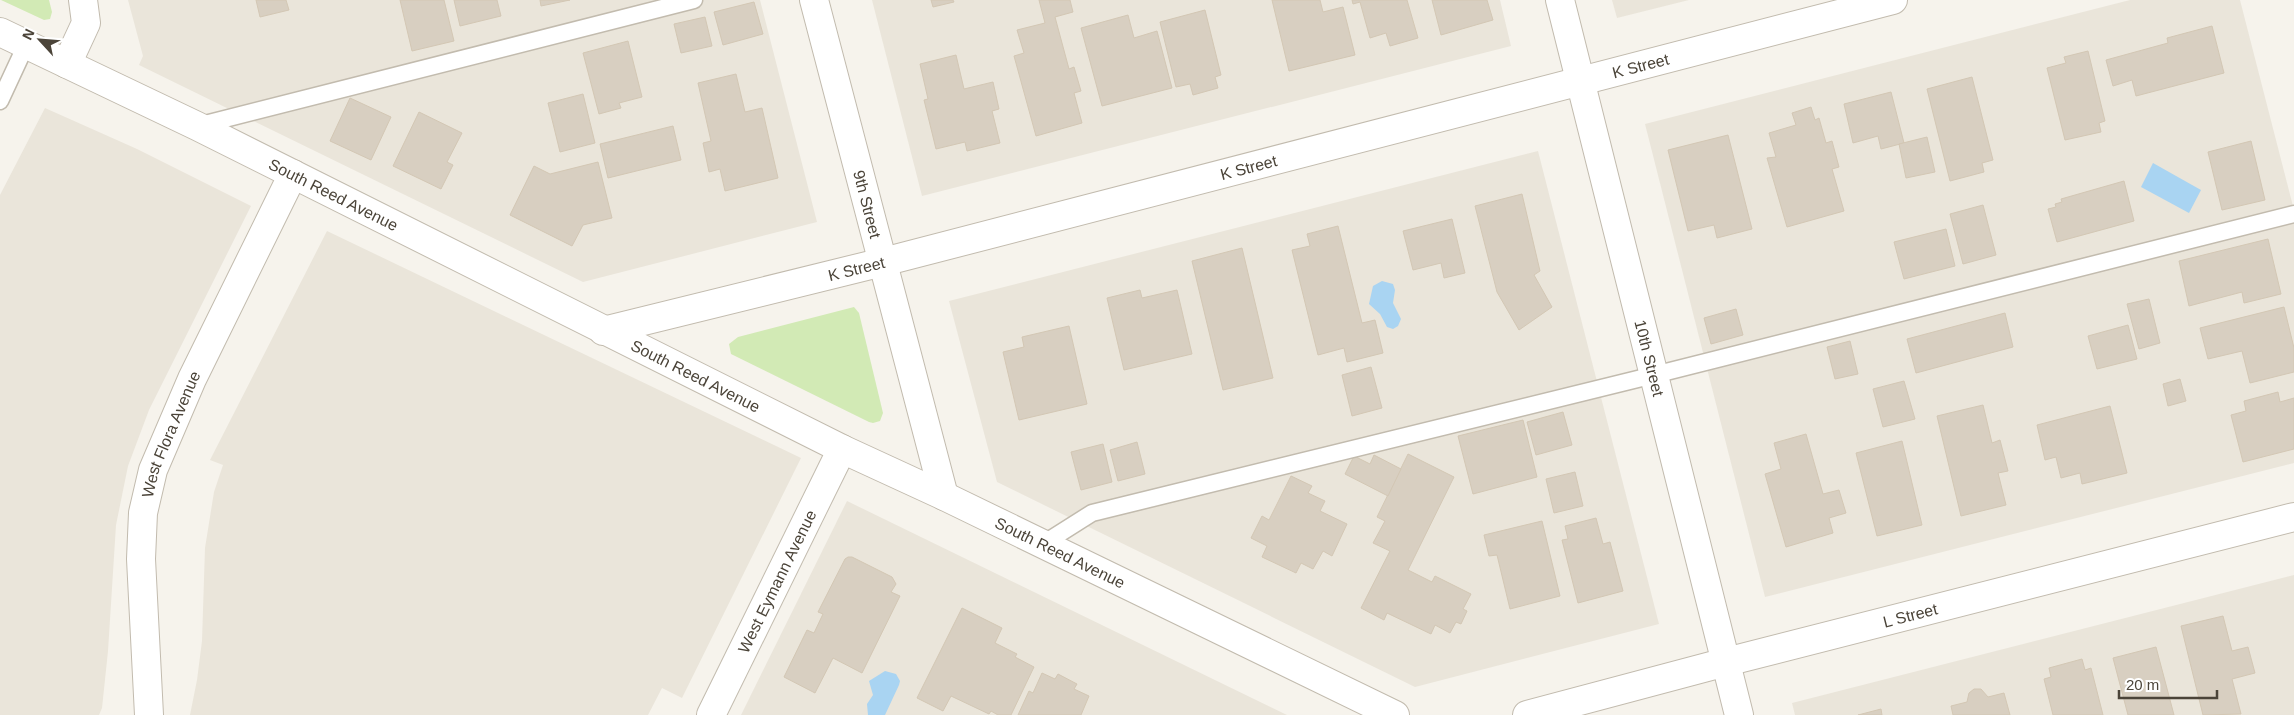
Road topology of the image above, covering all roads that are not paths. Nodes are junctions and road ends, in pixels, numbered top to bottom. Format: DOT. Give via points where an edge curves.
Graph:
graph roads {
  1 [pos="83,0"];
  2 [pos="694,0"];
  3 [pos="814,0"];
  4 [pos="1560,0"];
  5 [pos="1893,0"];
  6 [pos="0,32"];
  7 [pos="26,45"];
  8 [pos="67,64"];
  9 [pos="1581,80"];
  10 [pos="0,101"];
  11 [pos="197,126"];
  12 [pos="293,174"];
  13 [pos="2294,214"];
  14 [pos="883,262"];
  15 [pos="603,331"];
  16 [pos="1654,375"];
  17 [pos="842,449"];
  18 [pos="944,496"];
  19 [pos="2294,517"];
  20 [pos="1043,544"];
  21 [pos="1726,662"];
  22 [pos="149,715"];
  23 [pos="711,715"];
  24 [pos="1395,715"];
  25 [pos="1527,715"];
  26 [pos="1739,715"];
  1 -- 8 [label="street" via="86,22"];
  2 -- 11 [label="lane"];
  3 -- 14 [label="street, 9th Street"];
  4 -- 9 [label="street, 10th Street"];
  5 -- 9 [label="street, K Street"];
  6 -- 7 [label="street, South Reed Avenue"];
  7 -- 8 [label="street, South Reed Avenue"];
  7 -- 10 [label="lane"];
  8 -- 11 [label="street, South Reed Avenue"];
  9 -- 14 [label="street, K Street"];
  9 -- 16 [label="street, 10th Street"];
  11 -- 12 [label="street, South Reed Avenue"];
  12 -- 15 [label="street, South Reed Avenue"];
  12 -- 22 [label="street, West Flora Avenue" via="192,379 153,470 144,513 141,559"];
  13 -- 16 [label="lane"];
  14 -- 15 [label="street, K Street"];
  14 -- 18 [label="street, 9th Street"];
  15 -- 17 [label="street, South Reed Avenue"];
  16 -- 20 [label="lane" via="1092,513"];
  16 -- 21 [label="street, 10th Street"];
  17 -- 18 [label="street, South Reed Avenue"];
  17 -- 23 [label="street, West Eymann Avenue"];
  18 -- 20 [label="street, South Reed Avenue"];
  19 -- 21 [label="street, L Street"];
  20 -- 24 [label="street, South Reed Avenue"];
  21 -- 25 [label="street, L Street"];
  21 -- 26 [label="street, 10th Street"];
}
